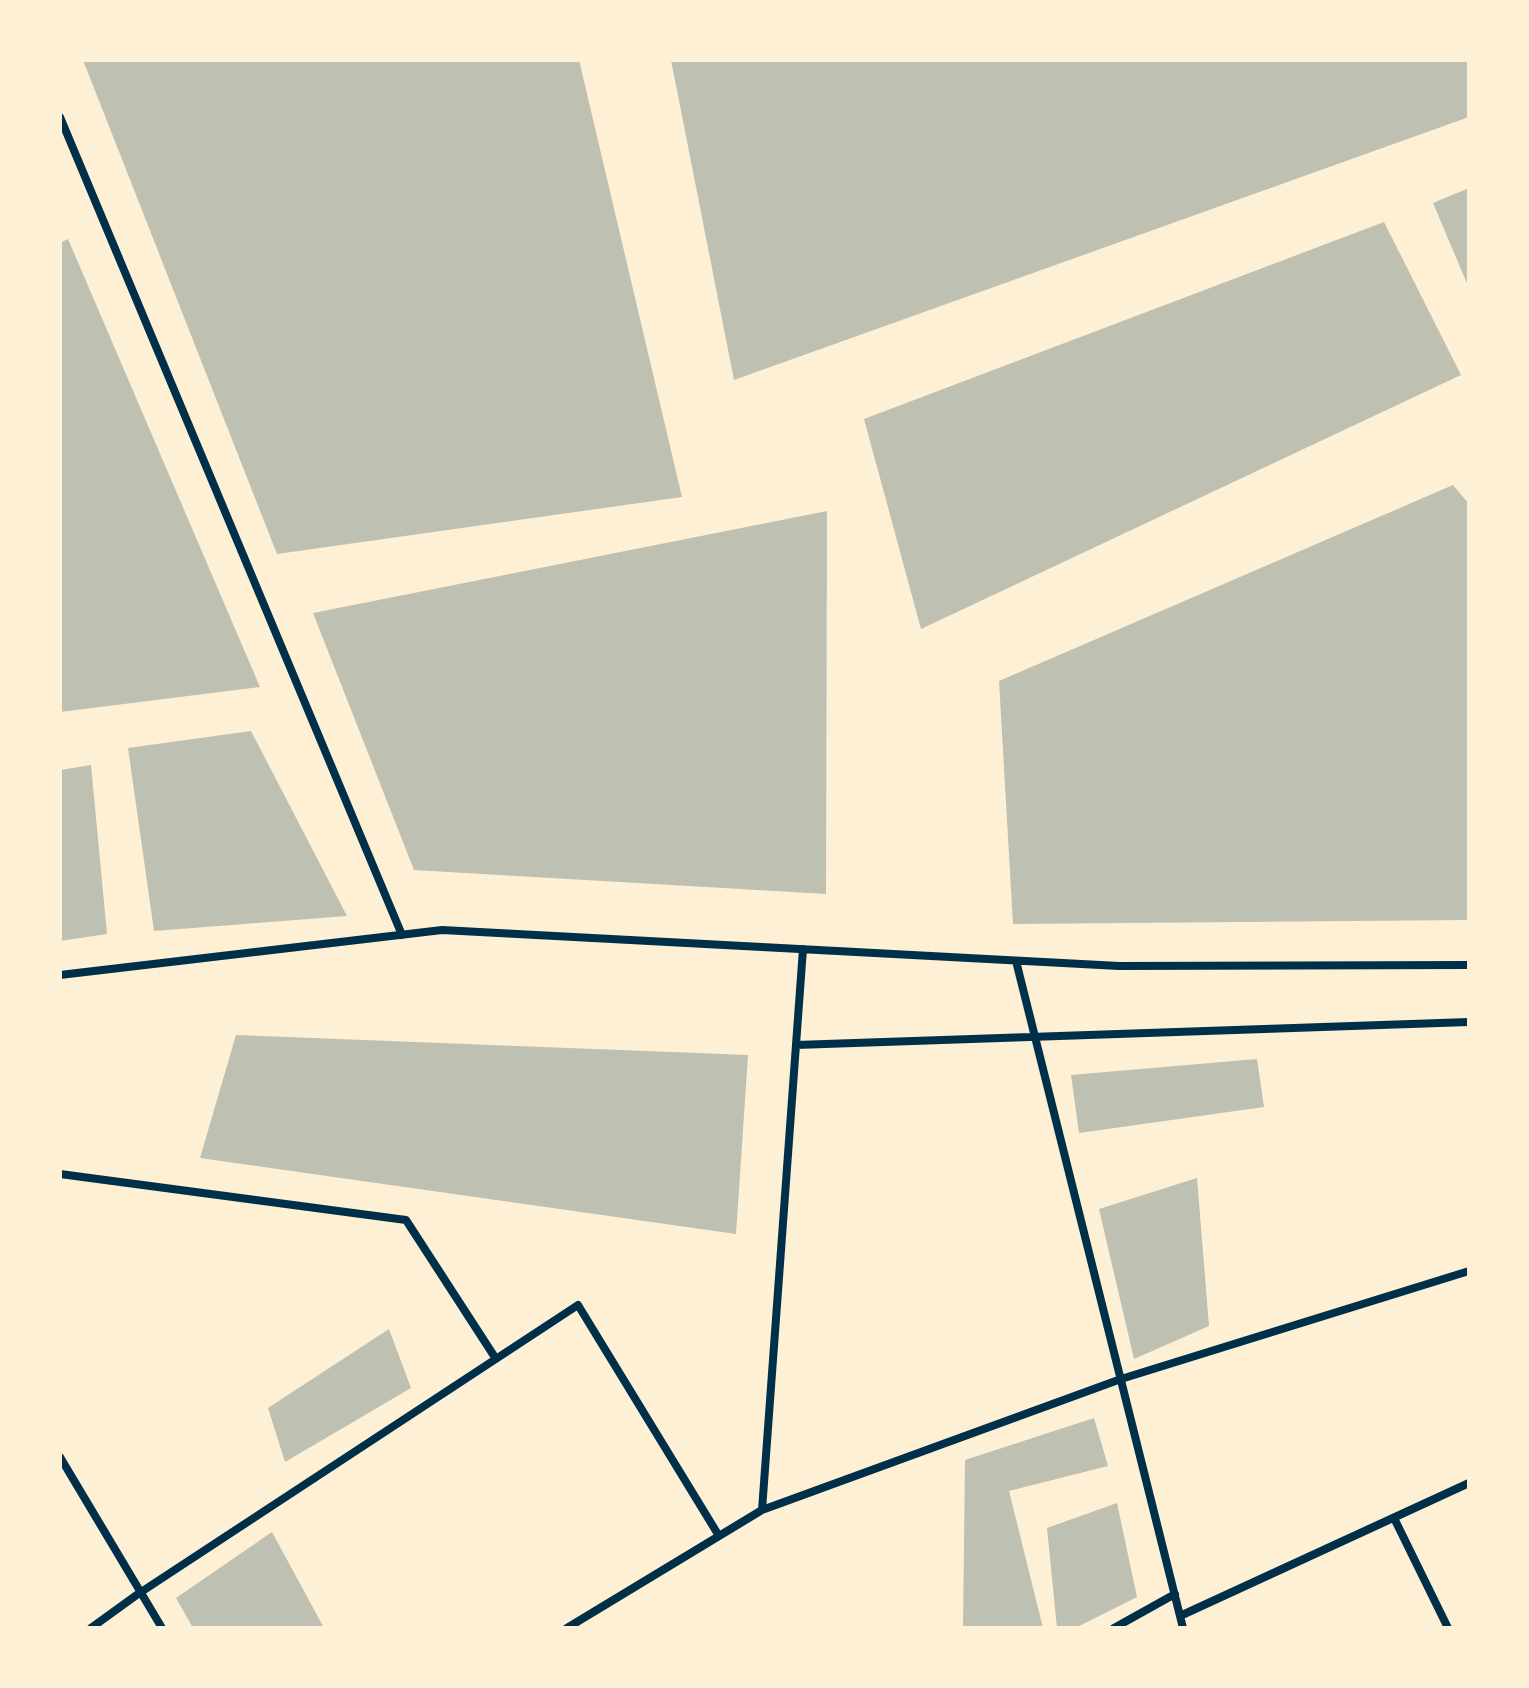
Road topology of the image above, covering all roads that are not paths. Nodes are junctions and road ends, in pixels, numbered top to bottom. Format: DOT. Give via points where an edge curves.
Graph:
graph roads {
  1 [pos="60,117"];
  2 [pos="402,935"];
  3 [pos="803,949"];
  4 [pos="1016,961"];
  5 [pos="1469,965"];
  6 [pos="60,975"];
  7 [pos="1469,1022"];
  8 [pos="1034,1037"];
  9 [pos="796,1045"];
  10 [pos="60,1174"];
  11 [pos="1469,1271"];
  12 [pos="496,1359"];
  13 [pos="1121,1379"];
  14 [pos="60,1457"];
  15 [pos="1469,1483"];
  16 [pos="762,1510"];
  17 [pos="1394,1518"];
  18 [pos="719,1536"];
  19 [pos="1175,1594"];
  20 [pos="1180,1616"];
  21 [pos="91,1628"];
  22 [pos="162,1628"];
  23 [pos="567,1628"];
  24 [pos="1114,1628"];
  25 [pos="1183,1628"];
  26 [pos="1448,1628"];
  1 -- 2 [label="street"];
  2 -- 3 [label="street" via="442,930"];
  2 -- 6 [label="street"];
  3 -- 4 [label="street"];
  3 -- 9 [label="street"];
  4 -- 5 [label="street" via="1119,966"];
  4 -- 8 [label="street"];
  7 -- 8 [label="street"];
  8 -- 9 [label="street"];
  8 -- 13 [label="street"];
  9 -- 16 [label="street"];
  10 -- 12 [label="street" via="406,1220"];
  11 -- 13 [label="street"];
  12 -- 18 [label="street" via="578,1305"];
  12 -- 21 [label="street"];
  13 -- 16 [label="street"];
  13 -- 19 [label="street"];
  14 -- 22 [label="street"];
  15 -- 17 [label="street"];
  16 -- 18 [label="street"];
  17 -- 20 [label="street"];
  17 -- 26 [label="street"];
  18 -- 23 [label="street"];
  19 -- 20 [label="street"];
  19 -- 24 [label="street"];
  20 -- 25 [label="street"];
}
